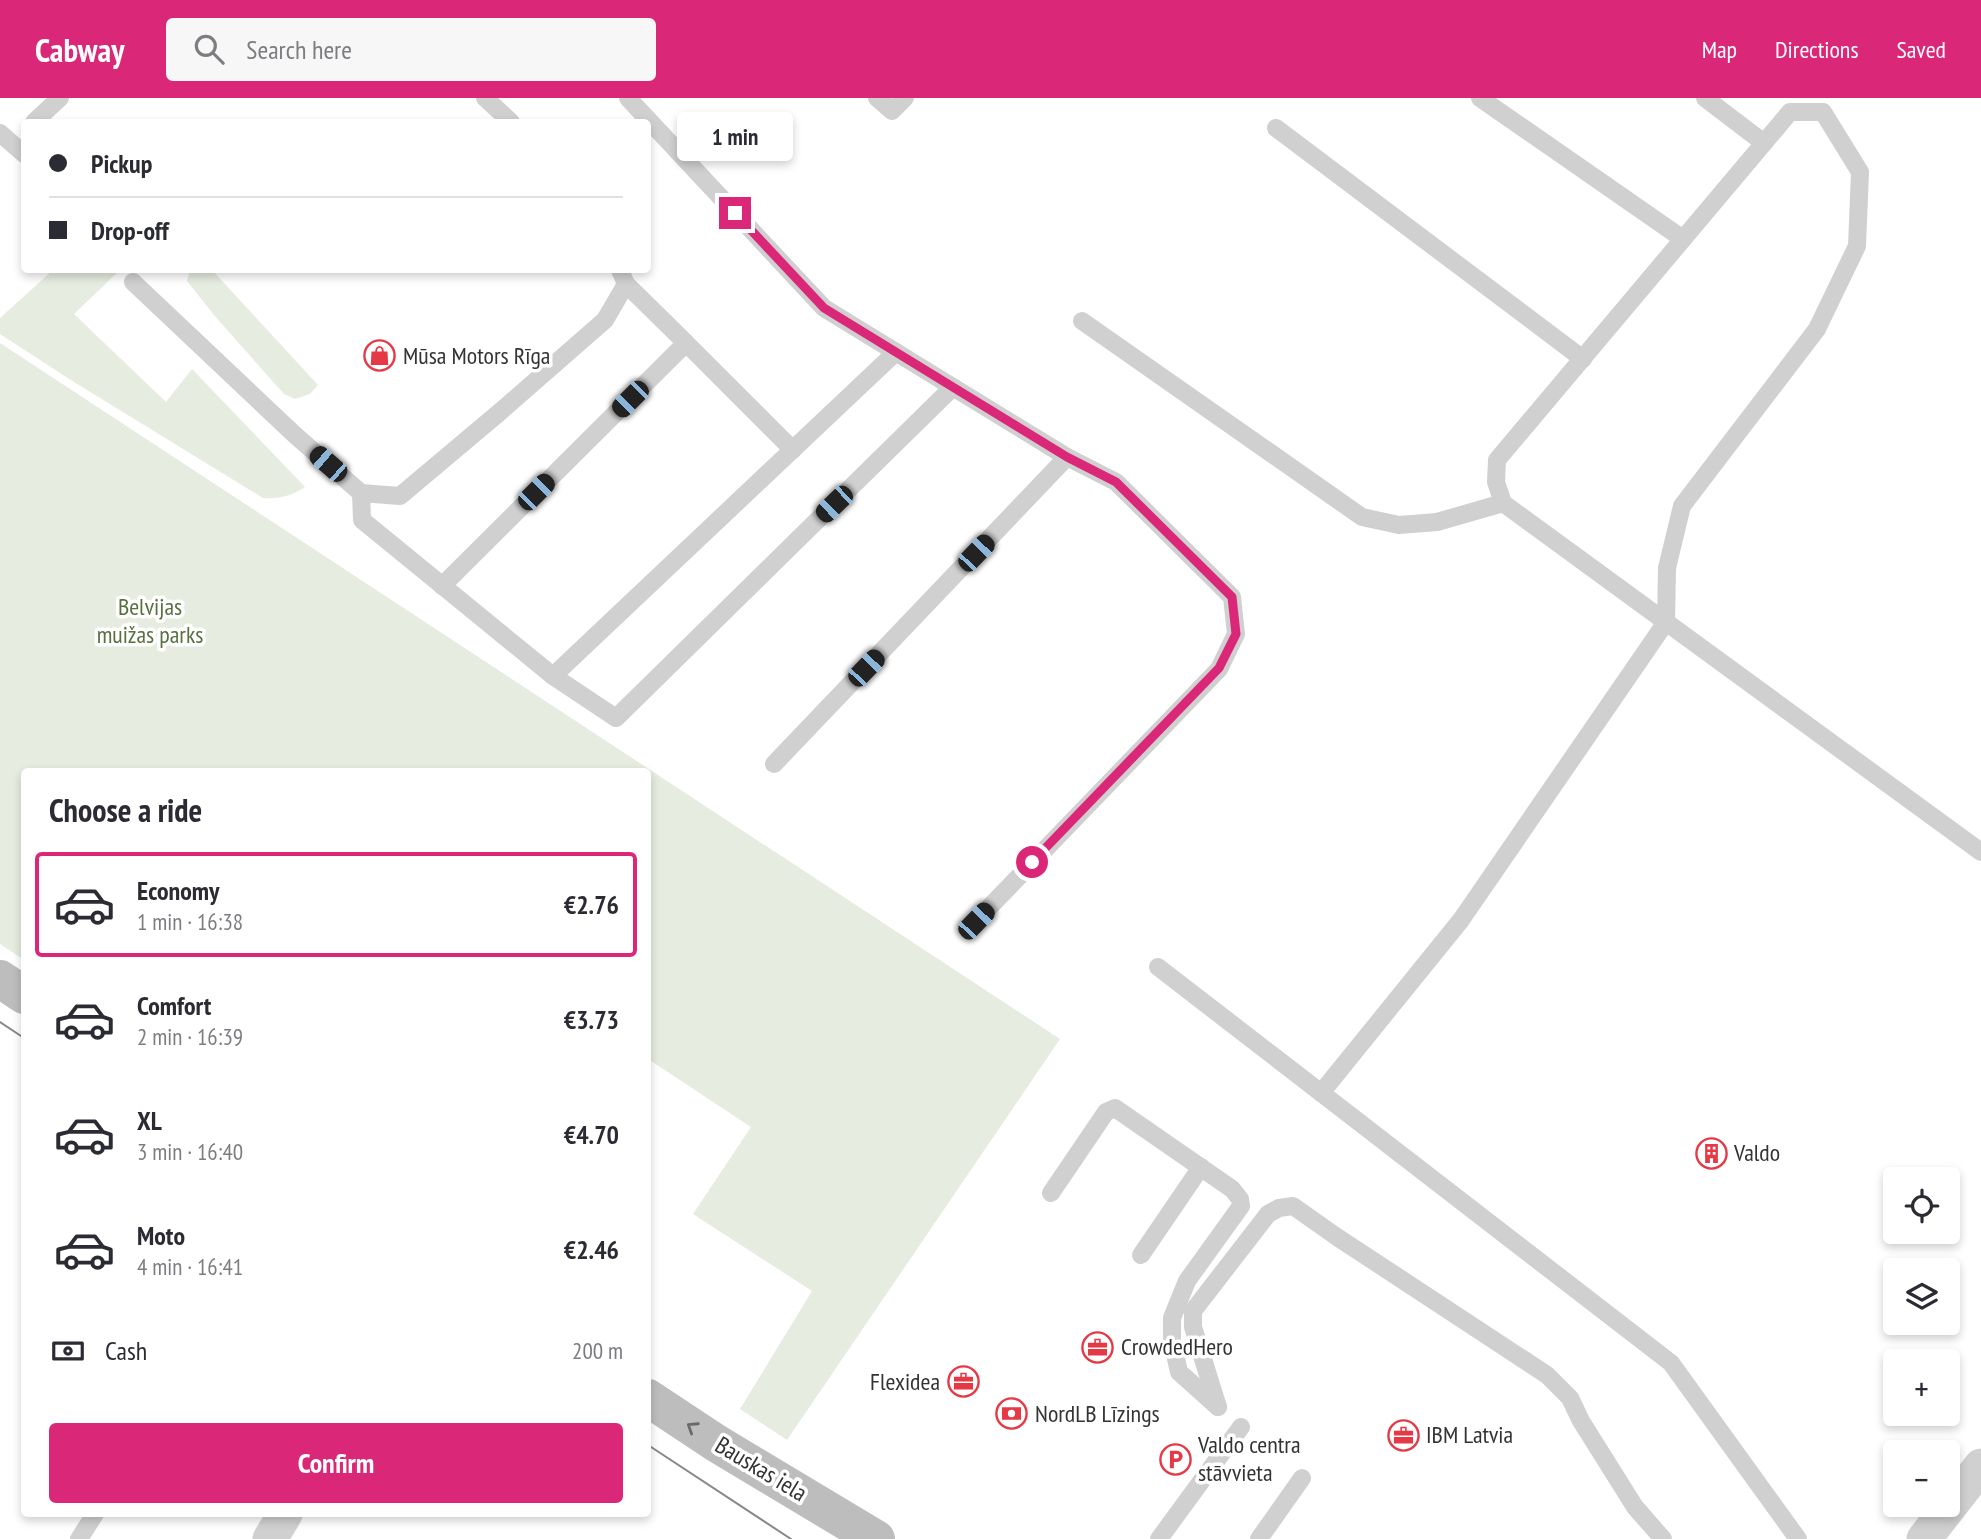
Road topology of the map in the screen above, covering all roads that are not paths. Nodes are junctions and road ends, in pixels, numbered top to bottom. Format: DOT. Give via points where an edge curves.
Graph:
graph roads {
  1 [pos="60,98"];
  2 [pos="485,98"];
  3 [pos="628,98"];
  4 [pos="877,98"];
  5 [pos="905,98"];
  6 [pos="1480,98"];
  7 [pos="1705,98"];
  8 [pos="37,119"];
  9 [pos="508,119"];
  10 [pos="648,119"];
  11 [pos="651,123"];
  12 [pos="1276,128"];
  13 [pos="1764,143"];
  14 [pos="1683,239"];
  15 [pos="623,277"];
  16 [pos="133,282"];
  17 [pos="1082,320"];
  18 [pos="686,343"];
  19 [pos="896,352"];
  20 [pos="1583,359"];
  21 [pos="953,387"];
  22 [pos="793,450"];
  23 [pos="1067,457"];
  24 [pos="361,493"];
  25 [pos="1503,503"];
  26 [pos="442,586"];
  27 [pos="1666,622"];
  28 [pos="553,676"];
  29 [pos="774,764"];
  30 [pos="1981,852"];
  31 [pos="976,921"];
  32 [pos="1158,967"];
  33 [pos="0,979"];
  34 [pos="21,993"];
  35 [pos="1321,1093"];
  36 [pos="1200,1167"];
  37 [pos="1051,1193"];
  38 [pos="1141,1255"];
  39 [pos="651,1400"];
  40 [pos="1241,1427"];
  41 [pos="1981,1466"];
  42 [pos="1302,1478"];
  43 [pos="92,1517"];
  44 [pos="283,1517"];
  45 [pos="79,1539"];
  46 [pos="271,1539"];
  47 [pos="876,1539"];
  48 [pos="1159,1539"];
  49 [pos="1259,1539"];
  50 [pos="1663,1539"];
  51 [pos="1798,1539"];
  52 [pos="1924,1539"];
  1 -- 8 [label="lane"];
  2 -- 9 [label="lane"];
  3 -- 10 [label="lane"];
  4 -- 5 [label="lane" via="892,111"];
  6 -- 14 [label="lane"];
  7 -- 13 [label="lane"];
  11 -- 19 [label="lane" via="824,308"];
  12 -- 20 [label="lane"];
  13 -- 14 [label="lane"];
  13 -- 27 [label="lane" via="1790,112 1823,112 1860,172 1857,246 1817,329 1682,506 1667,568"];
  14 -- 20 [label="lane"];
  15 -- 18 [label="lane"];
  15 -- 24 [label="lane" via="604,320 400,496"];
  16 -- 24 [label="lane"];
  17 -- 25 [label="lane" via="1363,517 1399,525 1437,522"];
  18 -- 22 [label="lane"];
  18 -- 26 [label="lane"];
  19 -- 21 [label="lane"];
  19 -- 22 [label="lane"];
  20 -- 25 [label="lane" via="1497,460 1496,482"];
  21 -- 23 [label="lane"];
  21 -- 28 [label="lane" via="616,718"];
  22 -- 28 [label="lane"];
  23 -- 29 [label="lane"];
  23 -- 31 [label="lane" via="1116,482 1232,597 1236,634 1219,668"];
  24 -- 26 [label="lane" via="362,520"];
  25 -- 27 [label="lane"];
  26 -- 28 [label="lane"];
  27 -- 30 [label="lane"];
  27 -- 35 [label="lane" via="1461,920"];
  32 -- 35 [label="lane"];
  33 -- 34 [label="street"];
  35 -- 51 [label="lane" via="1671,1363"];
  36 -- 37 [label="lane" via="1115,1108 1106,1112"];
  36 -- 38 [label="lane"];
  36 -- 50 [label="lane" via="1232,1189 1241,1206 1186,1281 1172,1318 1172,1341 1179,1372 1218,1408 1193,1327 1193,1311 1268,1214 1293,1206 1547,1375 1570,1398 1635,1507"];
  47 -- 39 [label="street, Bauskas iela, one-way"];
  40 -- 48 [label="lane"];
  41 -- 52 [label="street"];
  42 -- 49 [label="lane"];
  43 -- 45 [label="lane"];
  44 -- 46 [label="street"];
}
